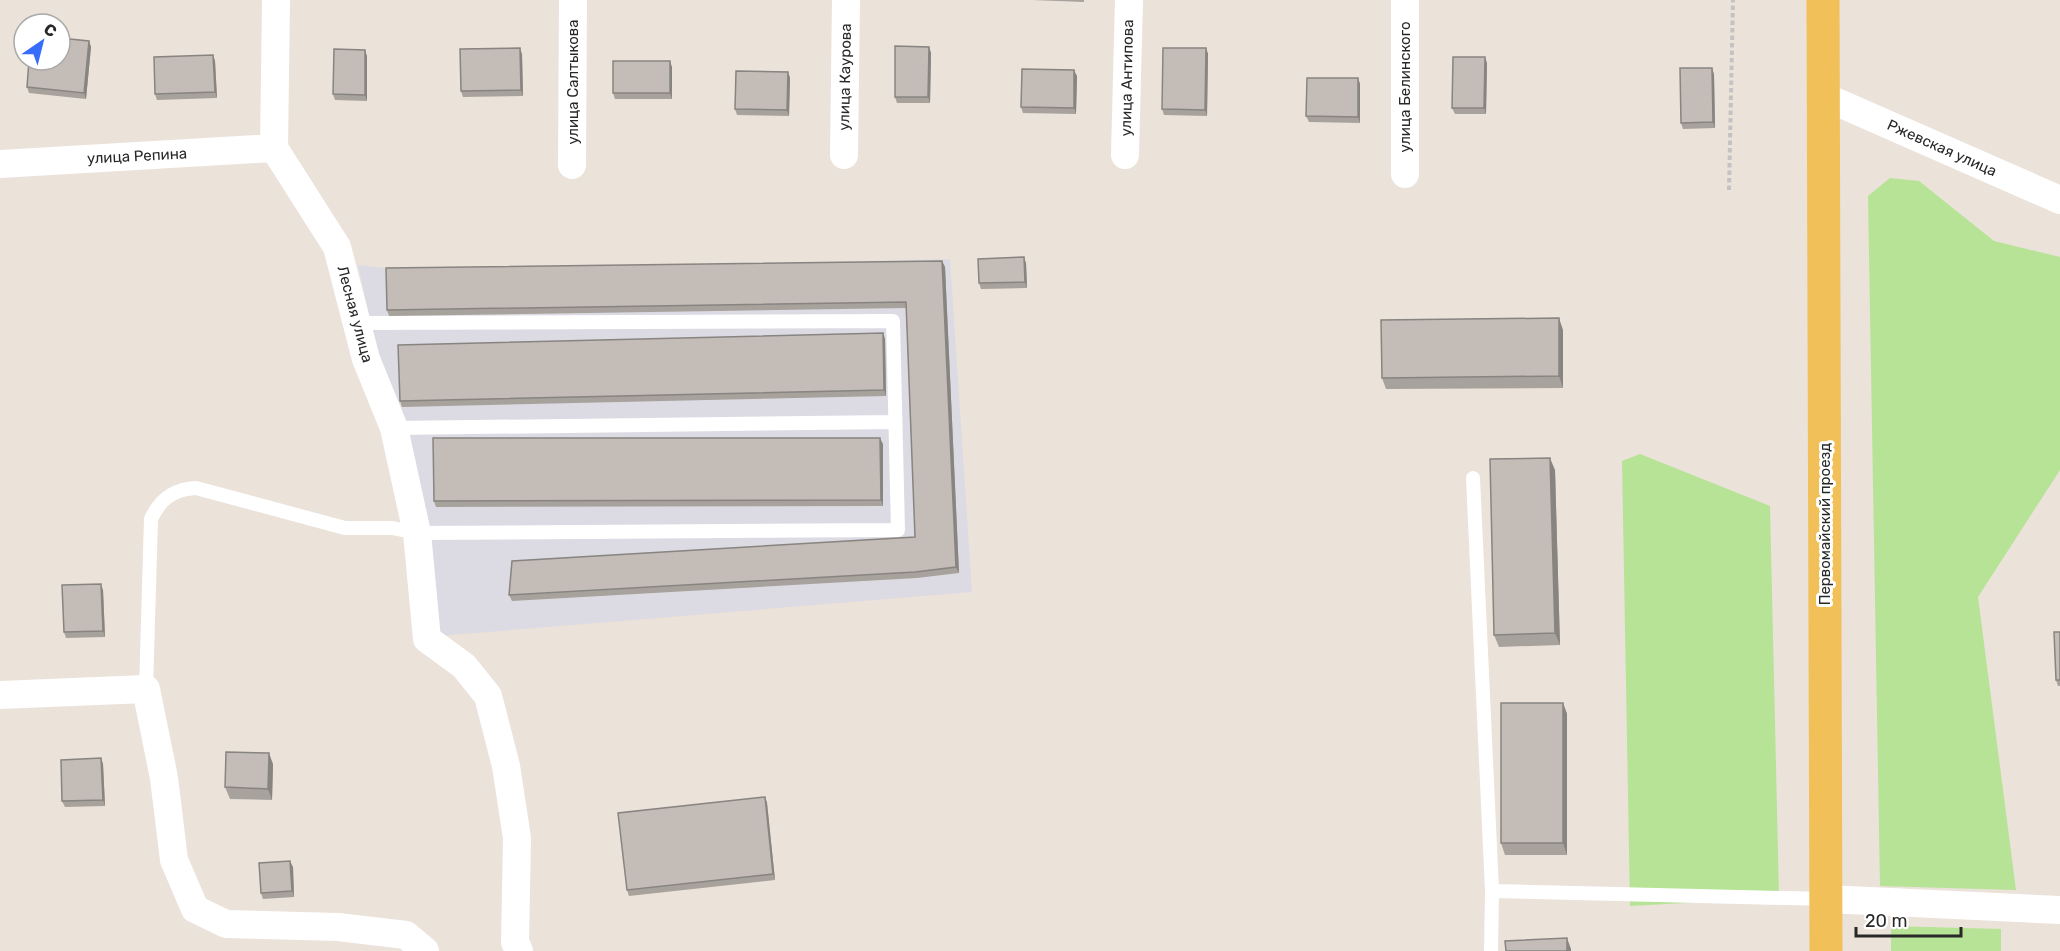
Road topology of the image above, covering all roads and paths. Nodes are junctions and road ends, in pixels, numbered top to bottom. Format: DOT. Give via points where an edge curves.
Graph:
graph roads {
  1 [pos="276,0"];
  2 [pos="573,0"];
  3 [pos="846,0"];
  4 [pos="1129,0"];
  5 [pos="1405,0"];
  6 [pos="1733,0"];
  7 [pos="1823,0"];
  8 [pos="1823,96"];
  9 [pos="274,148"];
  10 [pos="844,155"];
  11 [pos="1125,155"];
  12 [pos="0,164"];
  13 [pos="572,165"];
  14 [pos="1405,174"];
  15 [pos="1729,190"];
  16 [pos="2060,200"];
  17 [pos="357,323"];
  18 [pos="895,422"];
  19 [pos="394,429"];
  20 [pos="1473,478"];
  21 [pos="417,533"];
  22 [pos="146,689"];
  23 [pos="0,695"];
  24 [pos="1492,891"];
  25 [pos="1827,899"];
  26 [pos="2060,910"];
  27 [pos="425,951"];
  28 [pos="519,951"];
  29 [pos="1491,951"];
  30 [pos="1826,951"];
  1 -- 9 [label="street"];
  2 -- 13 [label="street, улица Салтыкова"];
  3 -- 10 [label="street, улица Каурова"];
  4 -- 11 [label="street, улица Антипова"];
  5 -- 14 [label="street, улица Белинского"];
  6 -- 15 [label="path"];
  7 -- 8 [label="main road, Первомайский проезд"];
  8 -- 16 [label="street, Ржевская улица"];
  8 -- 25 [label="main road, Первомайский проезд"];
  9 -- 12 [label="street, улица Репина"];
  9 -- 17 [label="street, Лесная улица" via="337,247"];
  17 -- 18 [label="lane" via="893,321"];
  17 -- 19 [label="street, Лесная улица" via="366,359"];
  18 -- 19 [label="lane"];
  18 -- 21 [label="lane" via="898,530"];
  19 -- 21 [label="street, Лесная улица"];
  20 -- 24 [label="lane"];
  21 -- 22 [label="lane" via="392,528 345,528 196,488 173,493 157,507 150,526"];
  21 -- 28 [label="street, Лесная улица" via="427,639 464,666 488,696 507,766 517,838 515,942"];
  22 -- 23 [label="street"];
  22 -- 27 [label="street" via="164,778 174,860 195,909 226,924 338,927 406,935"];
  24 -- 25 [label="lane"];
  24 -- 29 [label="lane"];
  25 -- 26 [label="street"];
  25 -- 30 [label="main road, Первомайский проезд"];
}
